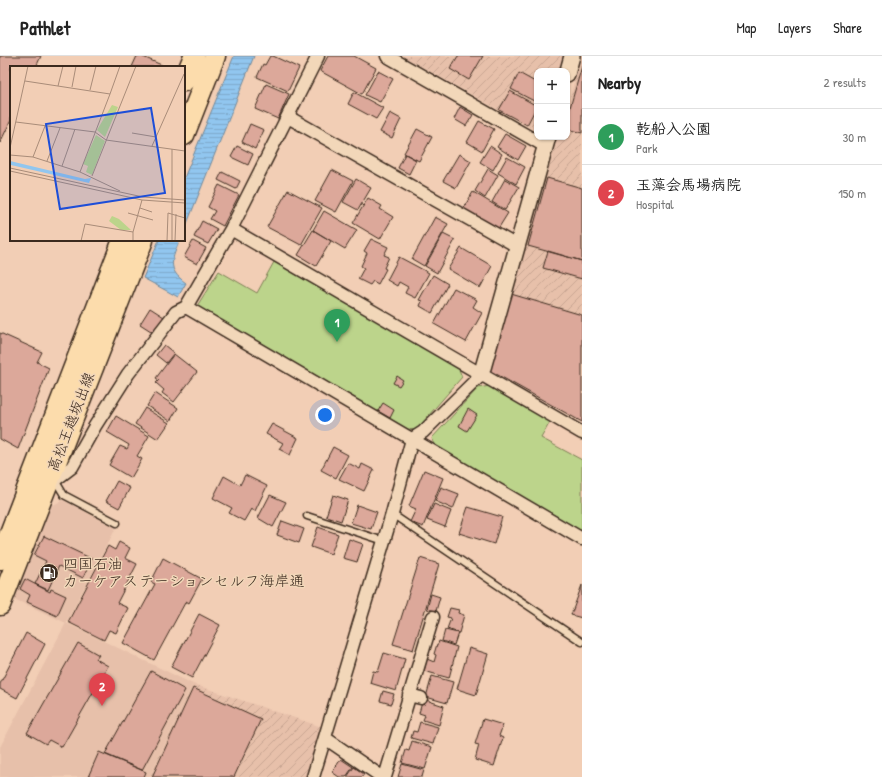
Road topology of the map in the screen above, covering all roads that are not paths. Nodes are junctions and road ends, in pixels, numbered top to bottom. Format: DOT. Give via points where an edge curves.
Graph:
graph roads {
  1 [pos="194,56"];
  2 [pos="215,56"];
  3 [pos="318,56"];
  4 [pos="387,56"];
  5 [pos="572,56"];
  6 [pos="569,68"];
  7 [pos="185,78"];
  8 [pos="288,117"];
  9 [pos="185,132"];
  10 [pos="546,142"];
  11 [pos="231,230"];
  12 [pos="123,241"];
  13 [pos="143,241"];
  14 [pos="517,246"];
  15 [pos="186,307"];
  16 [pos="481,375"];
  17 [pos="582,434"];
  18 [pos="412,439"];
  19 [pos="45,479"];
  20 [pos="392,514"];
  21 [pos="307,516"];
  22 [pos="117,523"];
  23 [pos="582,539"];
  24 [pos="384,541"];
  25 [pos="0,559"];
  26 [pos="0,605"];
  27 [pos="434,626"];
  28 [pos="582,642"];
  29 [pos="409,695"];
  30 [pos="421,698"];
  31 [pos="325,738"];
  32 [pos="313,777"];
  33 [pos="382,777"];
  1 -- 7 [label="main road"];
  2 -- 9 [label="main road"];
  3 -- 8 [label="street"];
  4 -- 10 [label="street"];
  5 -- 6 [label="street"];
  8 -- 11 [label="street"];
  8 -- 14 [label="street"];
  10 -- 14 [label="street"];
  11 -- 15 [label="street"];
  11 -- 16 [label="street"];
  12 -- 19 [label="main road, 高松王越坂出線"];
  13 -- 19 [label="main road, 高松王越坂出線"];
  14 -- 16 [label="street"];
  15 -- 18 [label="street"];
  15 -- 19 [label="street" via="176,312 128,374 72,467"];
  16 -- 17 [label="street"];
  16 -- 18 [label="street" via="423,432"];
  18 -- 20 [label="street"];
  18 -- 23 [label="street"];
  19 -- 22 [label="lane" via="64,495"];
  19 -- 25 [label="main road, 高松王越坂出線"];
  19 -- 26 [label="main road, 高松王越坂出線"];
  20 -- 24 [label="street"];
  20 -- 28 [label="lane"];
  21 -- 24 [label="lane"];
  24 -- 31 [label="street"];
  27 -- 29 [label="street"];
  29 -- 30 [label="street"];
  29 -- 33 [label="street"];
  31 -- 32 [label="street"];
  31 -- 33 [label="street"];
}
